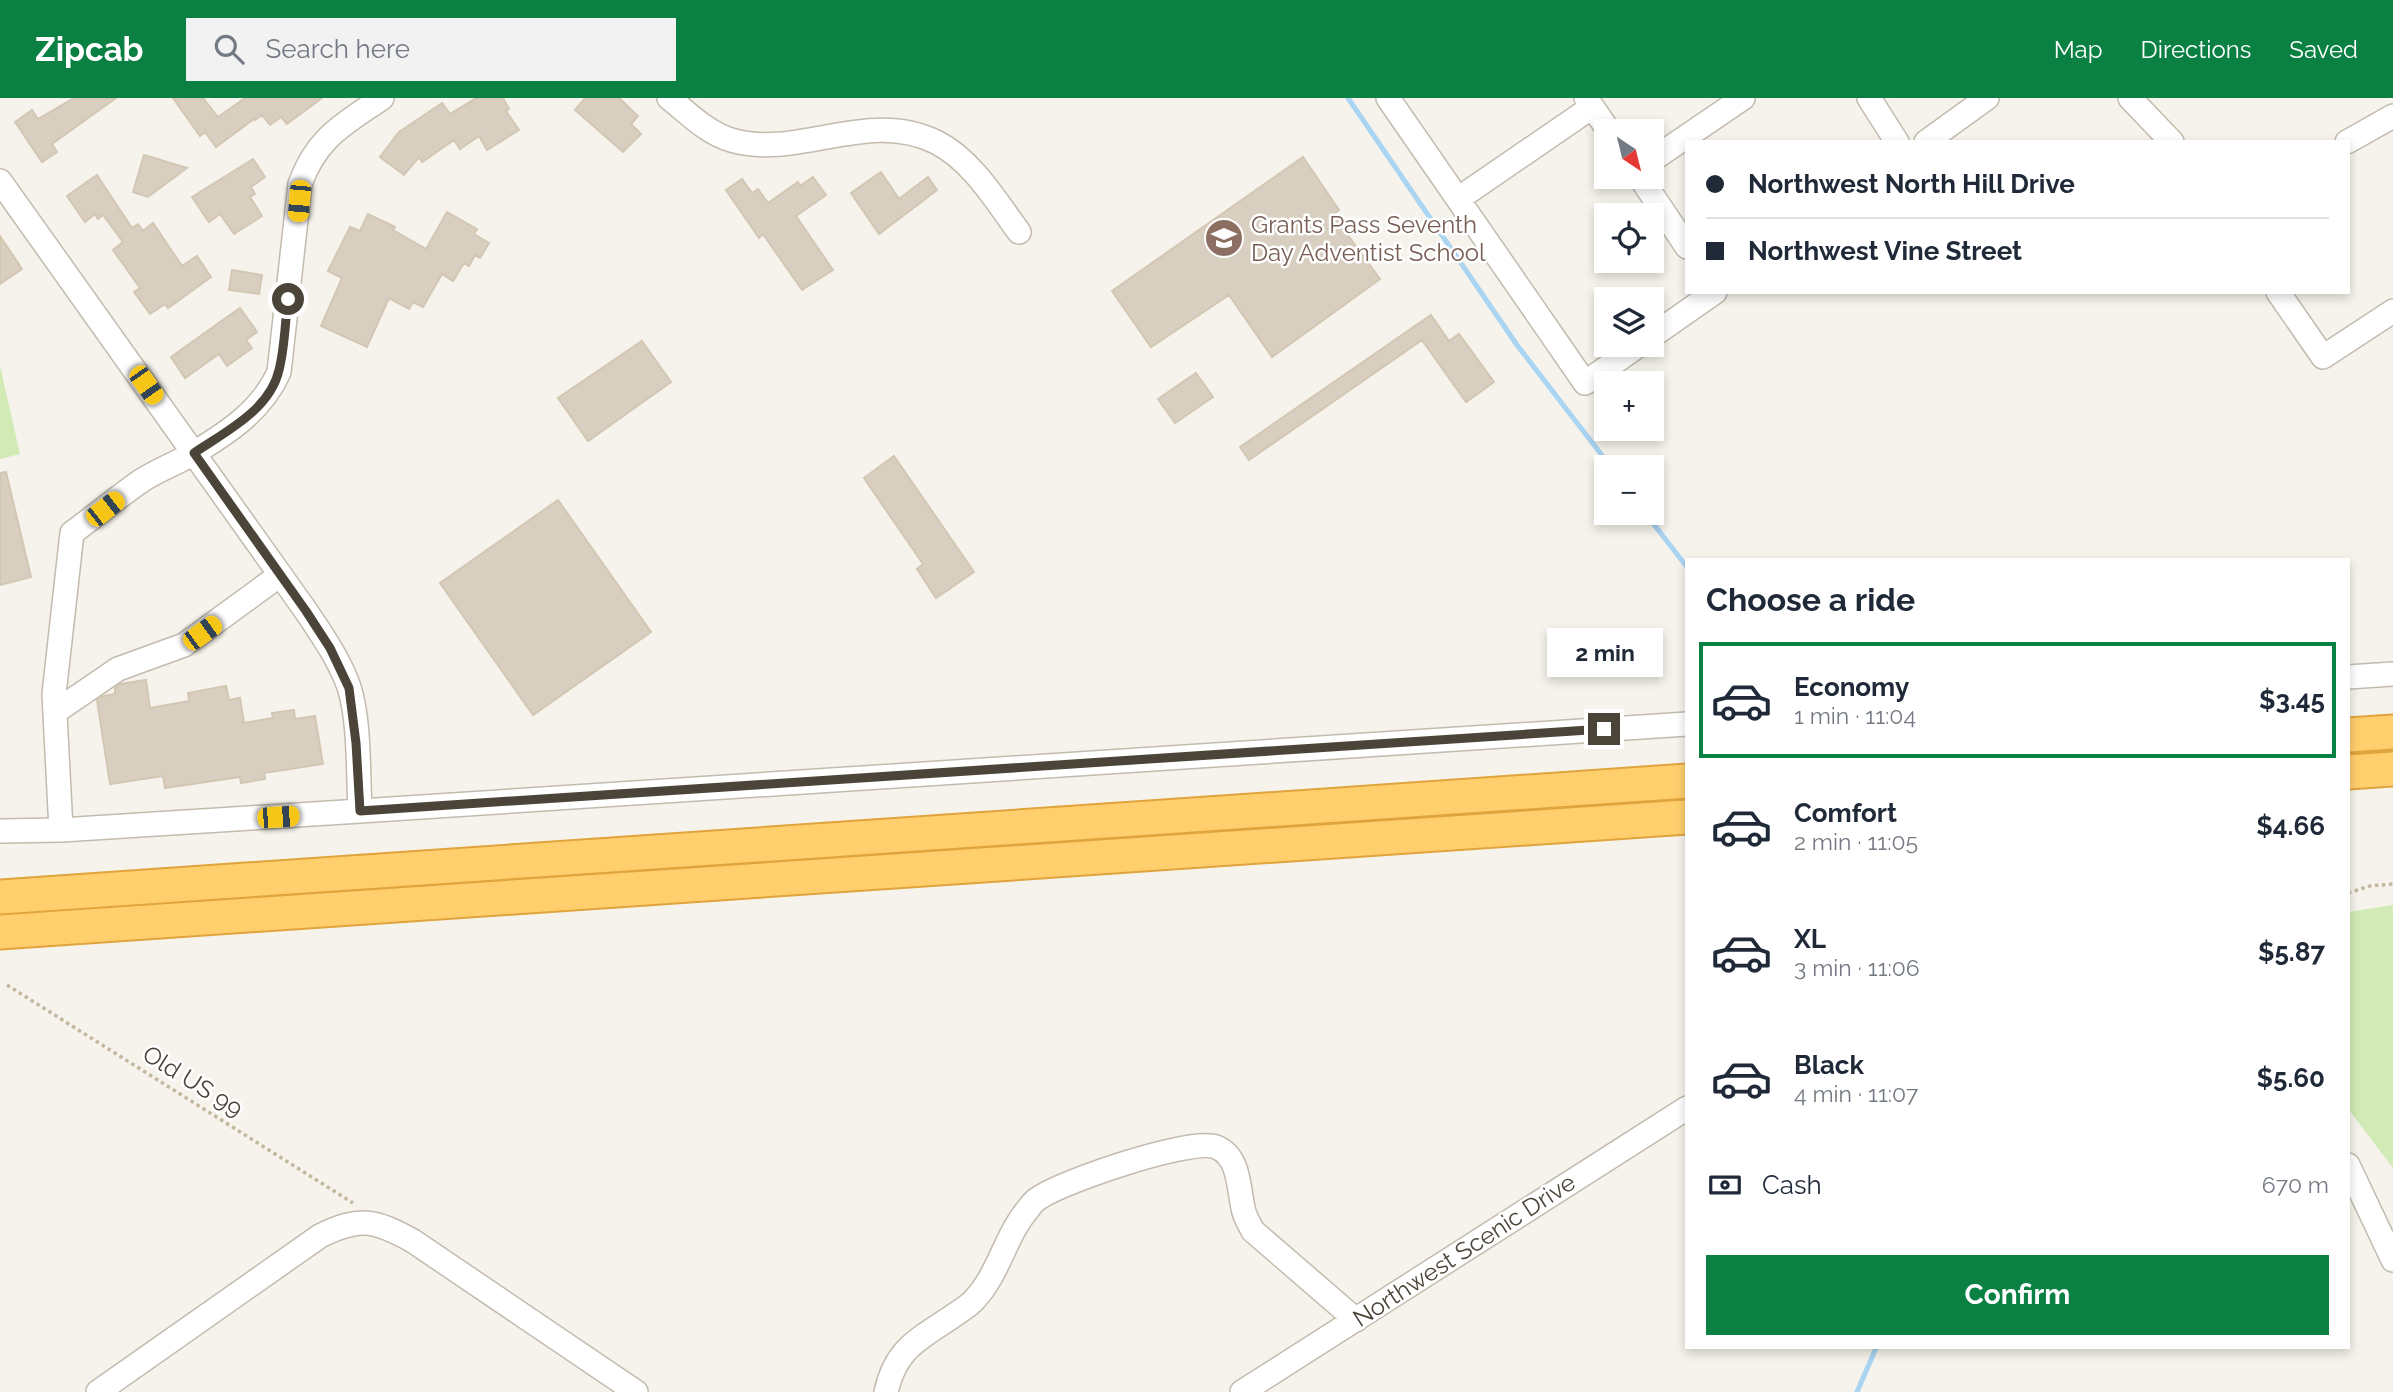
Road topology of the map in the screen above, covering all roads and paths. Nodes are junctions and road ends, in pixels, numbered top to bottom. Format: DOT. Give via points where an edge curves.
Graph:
graph roads {
  1 [pos="382,98"];
  2 [pos="669,98"];
  3 [pos="1388,98"];
  4 [pos="1743,98"];
  5 [pos="1869,98"];
  6 [pos="2130,98"];
  7 [pos="1987,99"];
  8 [pos="1589,102"];
  9 [pos="2393,116"];
  10 [pos="1601,119"];
  11 [pos="1896,140"];
  12 [pos="1929,140"];
  13 [pos="2170,140"];
  14 [pos="2350,140"];
  15 [pos="1664,152"];
  16 [pos="0,181"];
  17 [pos="1648,189"];
  18 [pos="1458,199"];
  19 [pos="1018,232"];
  20 [pos="1685,244"];
  21 [pos="1712,294"];
  22 [pos="2279,294"];
  23 [pos="2393,311"];
  24 [pos="1664,328"];
  25 [pos="1622,357"];
  26 [pos="194,453"];
  27 [pos="280,575"];
  28 [pos="2393,674"];
  29 [pos="2350,677"];
  30 [pos="55,712"];
  31 [pos="1685,724"];
  32 [pos="2393,732"];
  33 [pos="2350,735"];
  34 [pos="2393,769"];
  35 [pos="2350,772"];
  36 [pos="1685,781"];
  37 [pos="360,811"];
  38 [pos="1685,817"];
  39 [pos="61,830"];
  40 [pos="0,831"];
  41 [pos="2393,884"];
  42 [pos="2350,892"];
  43 [pos="0,897"];
  44 [pos="0,932"];
  45 [pos="7,985"];
  46 [pos="1685,1109"];
  47 [pos="2350,1169"];
  48 [pos="361,1208"];
  49 [pos="2393,1260"];
  50 [pos="1356,1320"];
  51 [pos="98,1392"];
  52 [pos="636,1392"];
  53 [pos="886,1392"];
  54 [pos="1242,1392"];
  1 -- 26 [label="street" via="332,132 306,167 300,184 279,372 270,391 238,424"];
  2 -- 19 [label="street" via="730,140 780,143 893,130 937,142 978,177"];
  3 -- 18 [label="street"];
  4 -- 15 [label="street"];
  5 -- 11 [label="street"];
  6 -- 13 [label="street"];
  7 -- 12 [label="street"];
  8 -- 10 [label="street"];
  8 -- 18 [label="street"];
  9 -- 14 [label="street"];
  16 -- 26 [label="street"];
  17 -- 20 [label="street"];
  18 -- 25 [label="street" via="1585,383"];
  21 -- 24 [label="street"];
  22 -- 23 [label="street" via="2323,357"];
  26 -- 27 [label="street"];
  26 -- 30 [label="street" via="143,479 72,533"];
  27 -- 30 [label="street" via="184,645 118,669"];
  27 -- 37 [label="street" via="330,648 349,688"];
  28 -- 29 [label="street"];
  30 -- 39 [label="street"];
  31 -- 37 [label="street"];
  32 -- 33 [label="highway"];
  34 -- 35 [label="highway"];
  36 -- 43 [label="highway"];
  37 -- 39 [label="street"];
  38 -- 44 [label="highway"];
  39 -- 40 [label="street"];
  41 -- 42 [label="path"];
  45 -- 48 [label="path, Old US 99"];
  46 -- 50 [label="street, Northwest Scenic Drive"];
  47 -- 49 [label="street"];
  50 -- 53 [label="street" via="1253,1231 1244,1213 1240,1179 1229,1157 1216,1147 1202,1145 1162,1151 1040,1197 1027,1210 972,1303 907,1348 896,1361"];
  50 -- 54 [label="street, Northwest Scenic Drive"];
  51 -- 52 [label="street" via="320,1236 372,1222 413,1241"];
}
